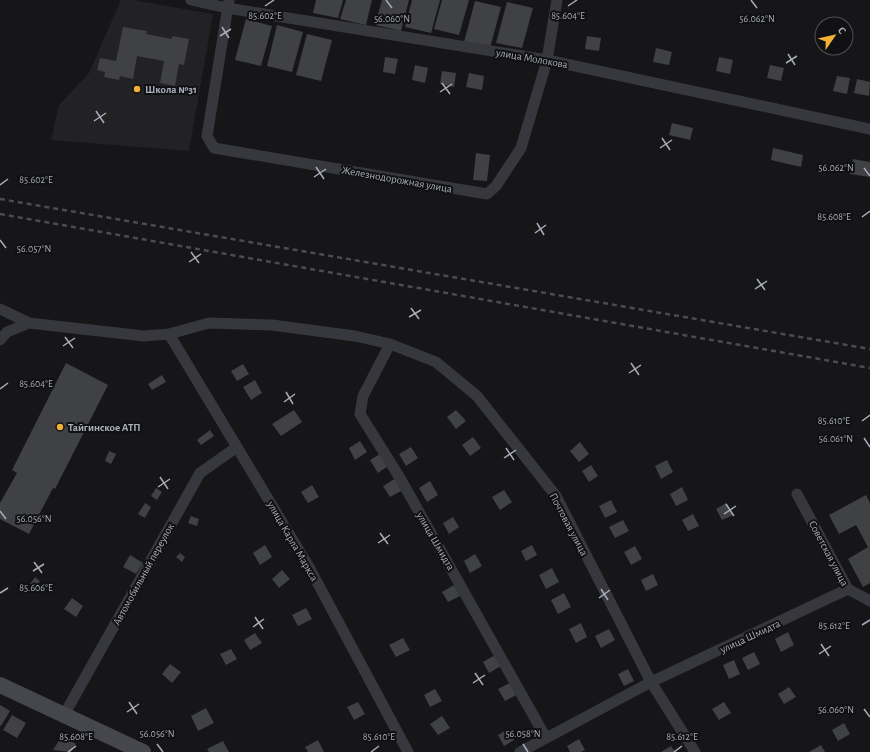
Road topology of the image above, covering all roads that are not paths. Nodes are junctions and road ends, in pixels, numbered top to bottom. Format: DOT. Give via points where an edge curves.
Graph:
graph roads {
  1 [pos="191,0"];
  2 [pos="557,0"];
  3 [pos="228,4"];
  4 [pos="547,60"];
  5 [pos="870,129"];
  6 [pos="0,309"];
  7 [pos="29,323"];
  8 [pos="169,334"];
  9 [pos="0,340"];
  10 [pos="390,344"];
  11 [pos="237,447"];
  12 [pos="797,494"];
  13 [pos="848,589"];
  14 [pos="870,601"];
  15 [pos="651,682"];
  16 [pos="0,685"];
  17 [pos="64,715"];
  18 [pos="546,738"];
  19 [pos="143,752"];
  20 [pos="408,752"];
  21 [pos="520,752"];
  22 [pos="694,752"];
  1 -- 3 [label="street, улица Молокова"];
  2 -- 4 [label="street"];
  3 -- 4 [label="street, улица Молокова"];
  3 -- 4 [label="street, Железнодорожная улица" via="207,136 214,148 487,194 496,186 521,148"];
  4 -- 5 [label="street, улица Молокова"];
  6 -- 7 [label="street"];
  7 -- 8 [label="street, Почтовая улица" via="144,336"];
  7 -- 9 [label="street" via="7,332"];
  8 -- 10 [label="street, Почтовая улица" via="209,323 272,325 355,336"];
  8 -- 11 [label="street, улица Карла Маркса"];
  10 -- 15 [label="street, Почтовая улица" via="436,362 476,396 556,496"];
  10 -- 18 [label="street, улица Шмидта" via="363,396 360,414 400,478"];
  11 -- 17 [label="street, Автомобильный переулок" via="200,473"];
  11 -- 20 [label="street, улица Карла Маркса" via="309,567"];
  12 -- 13 [label="street, Советская улица"];
  13 -- 14 [label="street, Советская улица"];
  13 -- 15 [label="street, улица Шмидта"];
  15 -- 18 [label="street, улица Шмидта"];
  15 -- 22 [label="street, Почтовая улица"];
  16 -- 17 [label="main road"];
  17 -- 19 [label="main road"];
  18 -- 21 [label="street, улица Шмидта"];
}
